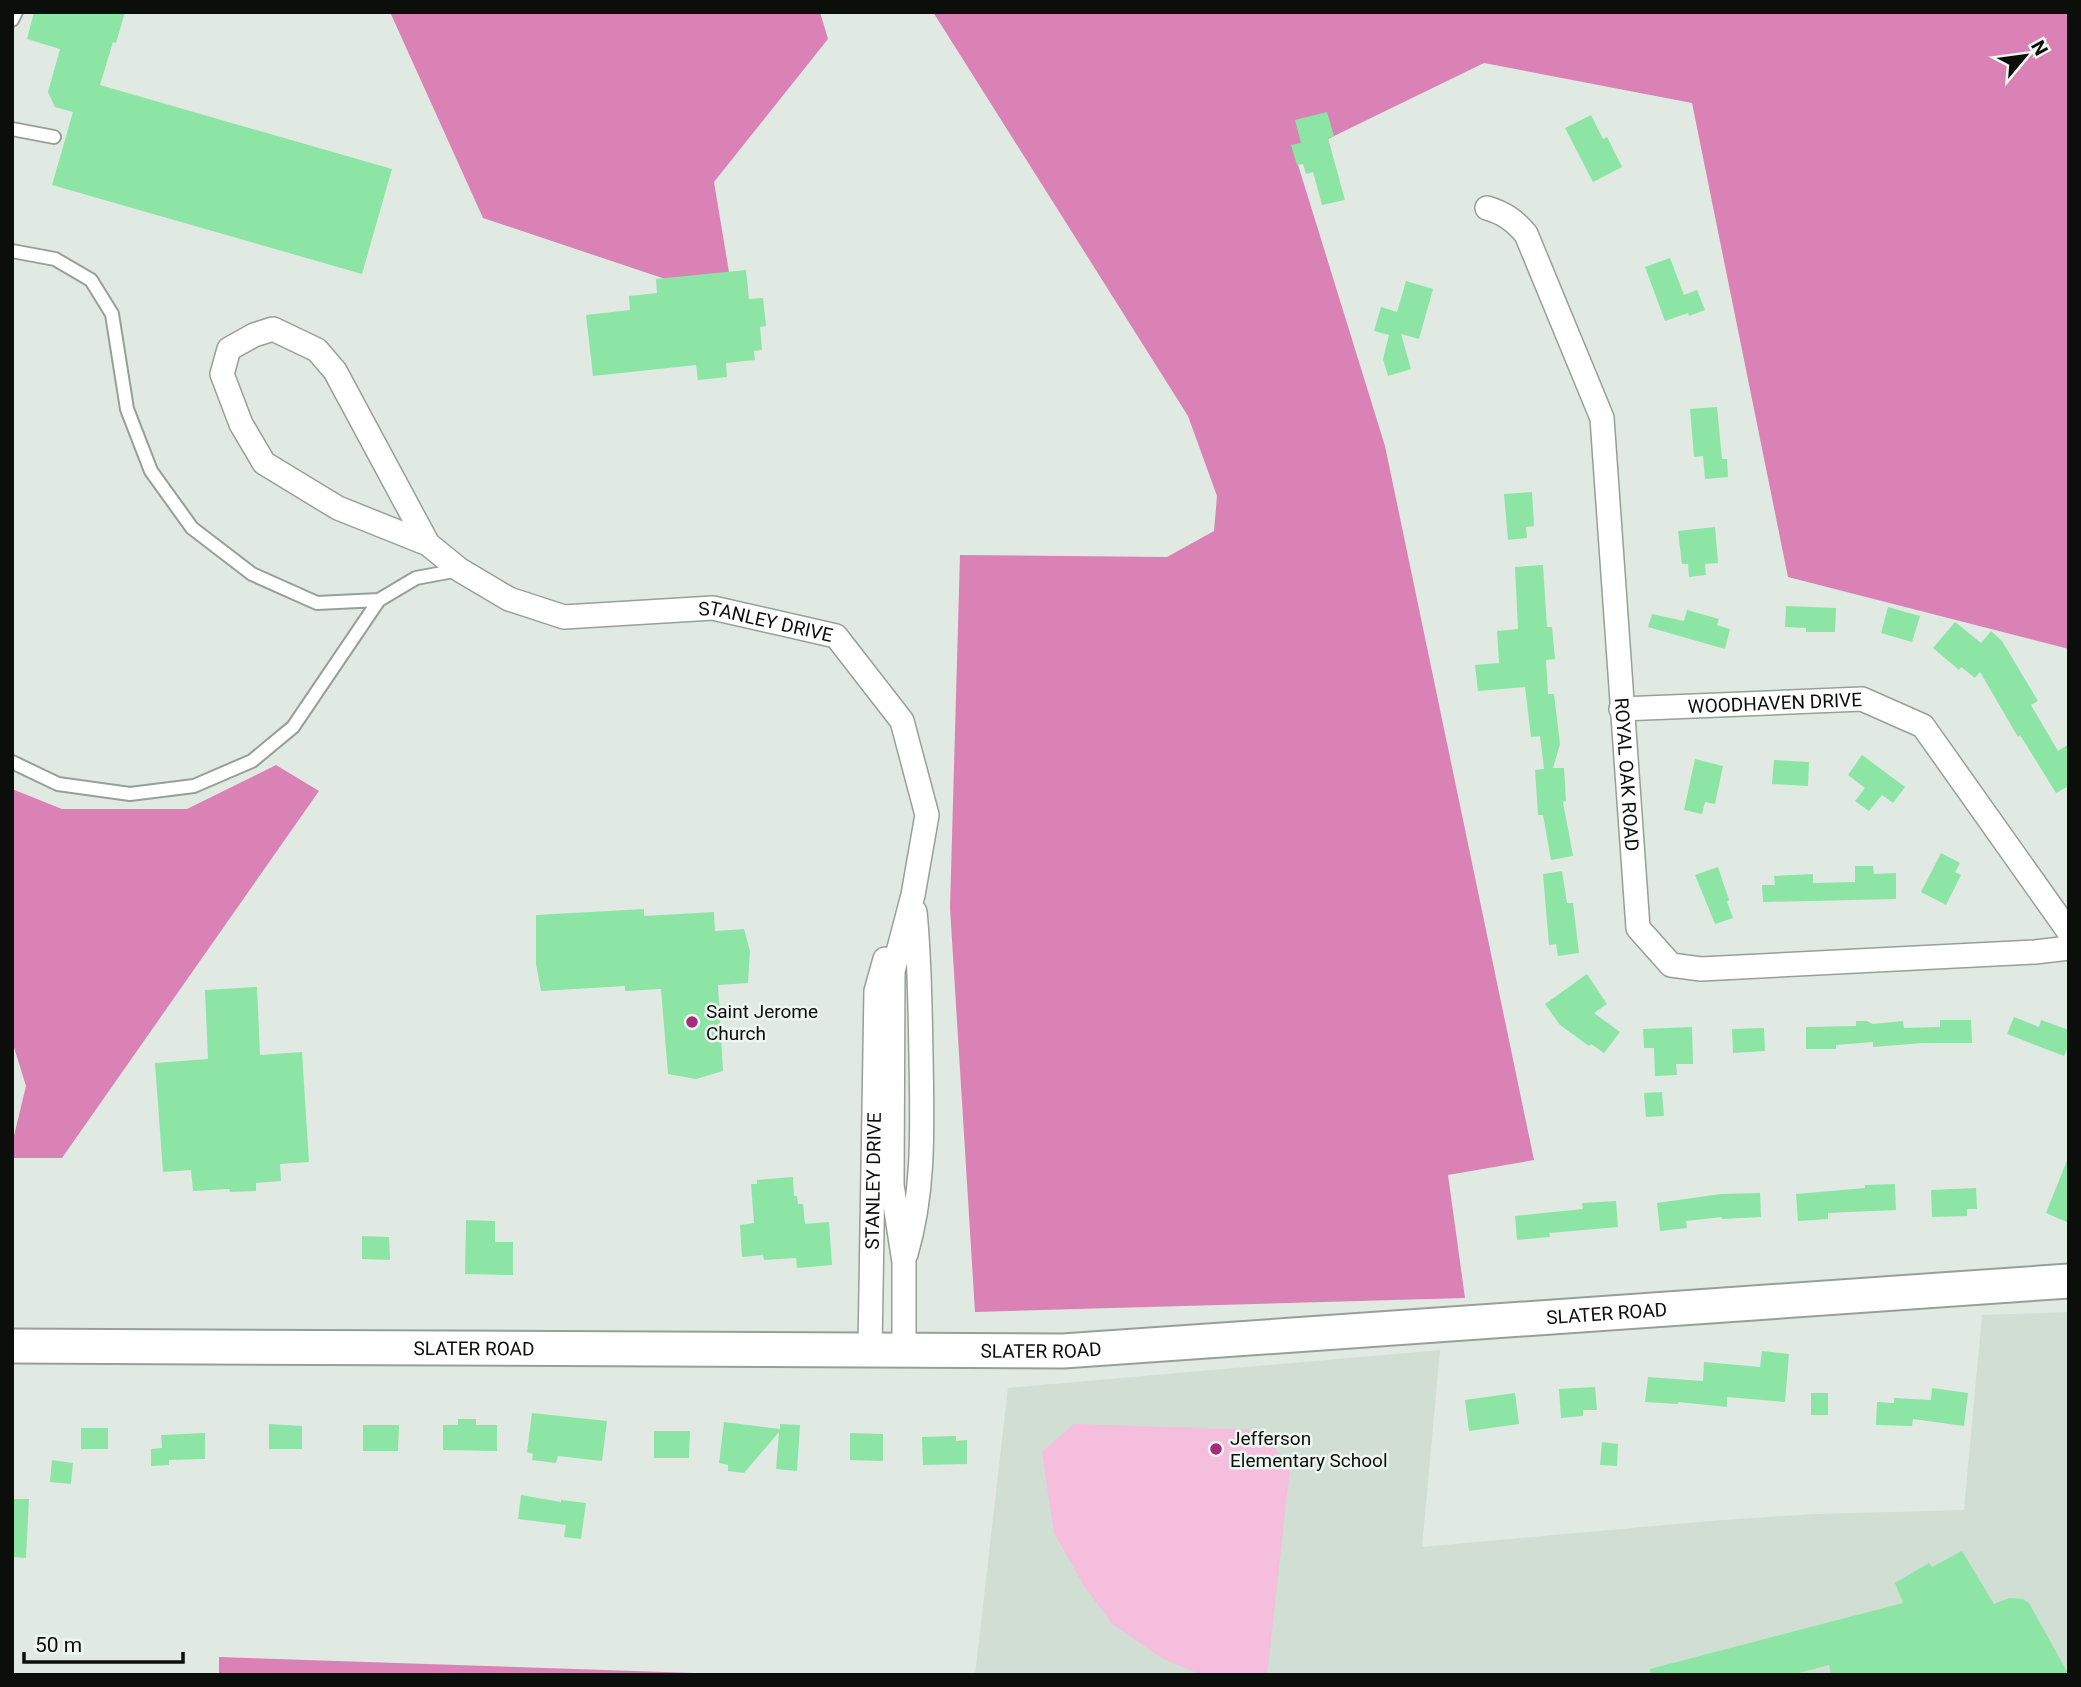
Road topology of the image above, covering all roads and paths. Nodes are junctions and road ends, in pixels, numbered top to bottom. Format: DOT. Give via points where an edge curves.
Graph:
graph roads {
  1 [pos="16,12"];
  2 [pos="12,20"];
  3 [pos="12,129"];
  4 [pos="54,137"];
  5 [pos="1487,208"];
  6 [pos="12,251"];
  7 [pos="428,544"];
  8 [pos="460,570"];
  9 [pos="379,600"];
  10 [pos="1621,709"];
  11 [pos="12,762"];
  12 [pos="913,895"];
  13 [pos="2069,932"];
  14 [pos="2069,948"];
  15 [pos="2069,1281"];
  16 [pos="12,1346"];
  17 [pos="870,1349"];
  18 [pos="904,1350"];
  1 -- 2 [label="lane"];
  3 -- 4 [label="lane"];
  5 -- 10 [label="street, ROYAL OAK ROAD" via="1514,220 1526,234 1602,418"];
  6 -- 9 [label="lane" via="55,259 91,280 112,314 127,409 151,471 192,528 252,574 317,603"];
  7 -- 7 [label="street, STANLEY DRIVE" via="335,371 317,350 273,329 229,349 222,374 241,424 264,463 338,508"];
  7 -- 8 [label="street, STANLEY DRIVE"];
  8 -- 9 [label="lane" via="416,578"];
  8 -- 12 [label="street, STANLEY DRIVE" via="509,599 564,617 713,608 836,636 902,721 927,815"];
  9 -- 11 [label="lane" via="293,727 252,761 194,786 130,794 58,784"];
  10 -- 13 [label="street, WOODHAVEN DRIVE" via="1863,699 1923,726"];
  10 -- 14 [label="street, ROYAL OAK ROAD" via="1638,928 1671,965 1701,969"];
  12 -- 17 [label="street, STANLEY DRIVE" via="891,940 876,992"];
  12 -- 18 [label="street, STANLEY DRIVE" via="893,971 892,1185 904,1262"];
  15 -- 18 [label="main road, SLATER ROAD" via="1063,1351"];
  16 -- 17 [label="main road, SLATER ROAD"];
  17 -- 18 [label="main road, SLATER ROAD"];
}
